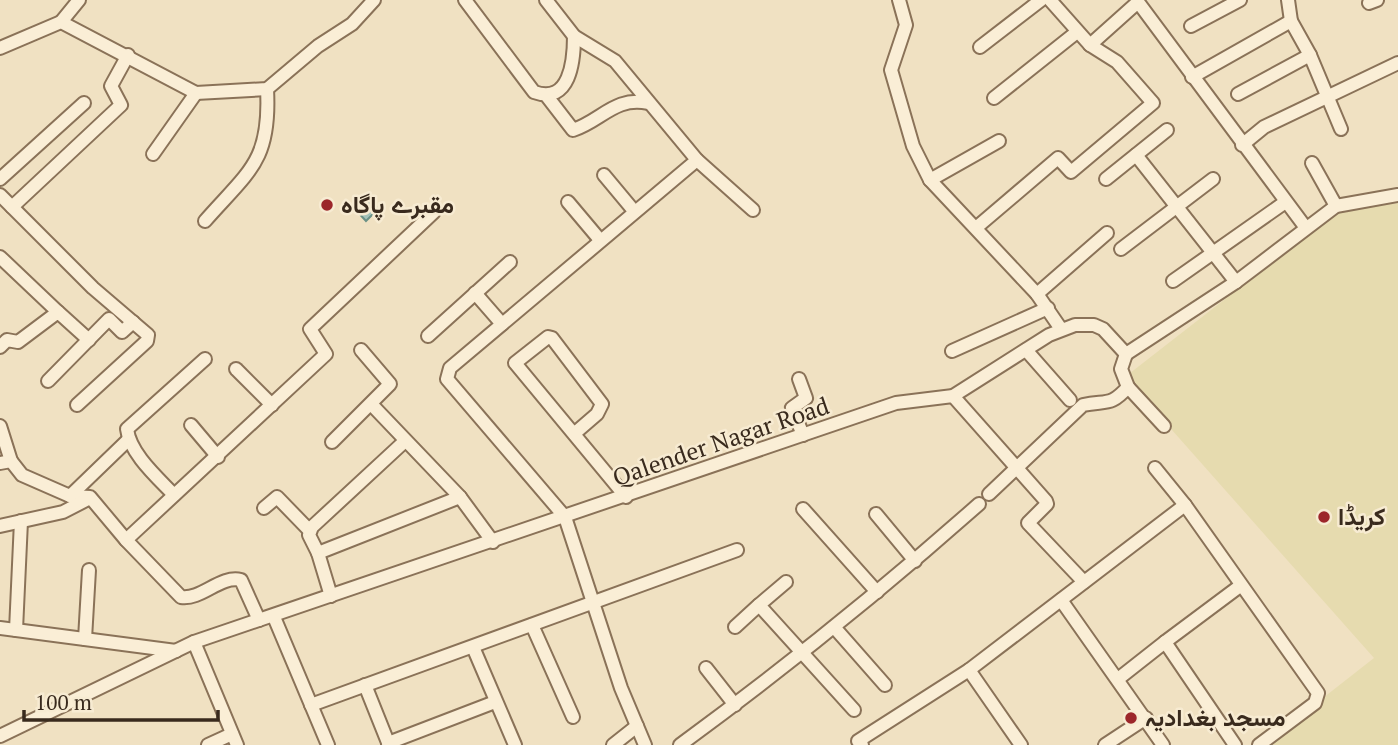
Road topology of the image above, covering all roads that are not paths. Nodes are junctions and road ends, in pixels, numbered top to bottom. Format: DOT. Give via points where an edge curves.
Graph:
graph roads {
  1 [pos="79,0"];
  2 [pos="374,0"];
  3 [pos="465,0"];
  4 [pos="545,0"];
  5 [pos="899,0"];
  6 [pos="1041,0"];
  7 [pos="1050,0"];
  8 [pos="1240,0"];
  9 [pos="1288,0"];
  10 [pos="1147,4"];
  11 [pos="1291,21"];
  12 [pos="61,22"];
  13 [pos="1191,26"];
  14 [pos="1077,32"];
  15 [pos="575,36"];
  16 [pos="1090,45"];
  17 [pos="980,47"];
  18 [pos="0,48"];
  19 [pos="128,55"];
  20 [pos="1310,55"];
  21 [pos="1398,63"];
  22 [pos="1192,77"];
  23 [pos="267,89"];
  24 [pos="196,93"];
  25 [pos="1238,94"];
  26 [pos="1326,94"];
  27 [pos="546,95"];
  28 [pos="994,98"];
  29 [pos="84,103"];
  30 [pos="648,103"];
  31 [pos="1342,129"];
  32 [pos="1167,130"];
  33 [pos="999,141"];
  34 [pos="1242,145"];
  35 [pos="153,154"];
  36 [pos="1136,155"];
  37 [pos="696,160"];
  38 [pos="1312,163"];
  39 [pos="604,175"];
  40 [pos="0,179"];
  41 [pos="1213,179"];
  42 [pos="930,180"];
  43 [pos="1106,180"];
  44 [pos="0,195"];
  45 [pos="1398,195"];
  46 [pos="568,202"];
  47 [pos="1284,203"];
  48 [pos="1336,206"];
  49 [pos="12,207"];
  50 [pos="1176,207"];
  51 [pos="753,210"];
  52 [pos="634,211"];
  53 [pos="434,212"];
  54 [pos="205,221"];
  55 [pos="977,227"];
  56 [pos="1306,228"];
  57 [pos="1107,233"];
  58 [pos="600,240"];
  59 [pos="1121,248"];
  60 [pos="1212,254"];
  61 [pos="0,257"];
  62 [pos="510,262"];
  63 [pos="1173,281"];
  64 [pos="1236,282"];
  65 [pos="475,293"];
  66 [pos="1037,294"];
  67 [pos="1048,308"];
  68 [pos="58,312"];
  69 [pos="133,322"];
  70 [pos="502,324"];
  71 [pos="1061,328"];
  72 [pos="428,336"];
  73 [pos="89,340"];
  74 [pos="0,347"];
  75 [pos="361,350"];
  76 [pos="1026,350"];
  77 [pos="952,351"];
  78 [pos="1126,354"];
  79 [pos="205,359"];
  80 [pos="236,369"];
  81 [pos="799,379"];
  82 [pos="48,381"];
  83 [pos="1128,387"];
  84 [pos="953,396"];
  85 [pos="1070,400"];
  86 [pos="77,405"];
  87 [pos="272,405"];
  88 [pos="372,405"];
  89 [pos="191,425"];
  90 [pos="0,426"];
  91 [pos="1164,426"];
  92 [pos="575,433"];
  93 [pos="803,435"];
  94 [pos="129,439"];
  95 [pos="405,441"];
  96 [pos="332,442"];
  97 [pos="218,457"];
  98 [pos="5,462"];
  99 [pos="1017,468"];
  100 [pos="1155,468"];
  101 [pos="174,495"];
  102 [pos="70,496"];
  103 [pos="460,496"];
  104 [pos="90,497"];
  105 [pos="626,497"];
  106 [pos="1185,505"];
  107 [pos="264,508"];
  108 [pos="803,509"];
  109 [pos="876,514"];
  110 [pos="565,517"];
  111 [pos="21,521"];
  112 [pos="0,526"];
  113 [pos="310,531"];
  114 [pos="126,540"];
  115 [pos="493,542"];
  116 [pos="737,550"];
  117 [pos="318,552"];
  118 [pos="915,561"];
  119 [pos="89,570"];
  120 [pos="786,582"];
  121 [pos="1084,582"];
  122 [pos="1240,586"];
  123 [pos="877,592"];
  124 [pos="331,596"];
  125 [pos="1061,600"];
  126 [pos="593,604"];
  127 [pos="759,605"];
  128 [pos="274,617"];
  129 [pos="259,620"];
  130 [pos="532,625"];
  131 [pos="735,627"];
  132 [pos="834,627"];
  133 [pos="0,628"];
  134 [pos="16,631"];
  135 [pos="85,639"];
  136 [pos="194,642"];
  137 [pos="1165,642"];
  138 [pos="473,647"];
  139 [pos="177,652"];
  140 [pos="801,654"];
  141 [pos="706,668"];
  142 [pos="969,670"];
  143 [pos="1118,679"];
  144 [pos="365,685"];
  145 [pos="885,685"];
  146 [pos="495,702"];
  147 [pos="311,705"];
  148 [pos="735,705"];
  149 [pos="854,710"];
  150 [pos="573,717"];
  151 [pos="1146,718"];
  152 [pos="637,726"];
  153 [pos="0,736"];
  154 [pos="235,739"];
  155 [pos="388,744"];
  156 [pos="208,745"];
  157 [pos="328,745"];
  158 [pos="515,745"];
  159 [pos="613,745"];
  160 [pos="645,745"];
  161 [pos="680,745"];
  162 [pos="862,745"];
  163 [pos="1021,745"];
  164 [pos="1105,745"];
  165 [pos="1163,745"];
  166 [pos="1235,745"];
  167 [pos="1259,745"];
  1 -- 12 [label="street"];
  2 -- 23 [label="street" via="352,24 317,46"];
  3 -- 27 [label="street" via="534,92"];
  4 -- 15 [label="street"];
  5 -- 42 [label="street" via="906,24 891,70 913,146"];
  6 -- 17 [label="street"];
  7 -- 14 [label="street"];
  8 -- 13 [label="street"];
  9 -- 11 [label="street"];
  10 -- 16 [label="street" via="1138,2"];
  10 -- 22 [label="street"];
  11 -- 20 [label="street"];
  11 -- 22 [label="street"];
  12 -- 18 [label="street"];
  12 -- 19 [label="street"];
  14 -- 16 [label="street"];
  14 -- 28 [label="street"];
  15 -- 27 [label="street" via="573,69"];
  15 -- 30 [label="street" via="615,61"];
  16 -- 55 [label="street" via="1117,62 1153,103 1071,173 1058,158"];
  19 -- 24 [label="street"];
  19 -- 49 [label="street" via="111,86 121,105"];
  20 -- 25 [label="street"];
  20 -- 26 [label="street"];
  21 -- 26 [label="street"];
  22 -- 34 [label="street"];
  23 -- 24 [label="street"];
  23 -- 54 [label="street" via="267,122 258,160"];
  24 -- 35 [label="street"];
  26 -- 31 [label="street"];
  26 -- 34 [label="street" via="1264,127"];
  27 -- 30 [label="street" via="573,130 616,104"];
  29 -- 40 [label="street"];
  30 -- 37 [label="street"];
  32 -- 36 [label="street"];
  33 -- 42 [label="street"];
  34 -- 47 [label="street"];
  36 -- 43 [label="street"];
  36 -- 50 [label="street"];
  37 -- 51 [label="street"];
  37 -- 52 [label="street"];
  38 -- 48 [label="street"];
  39 -- 52 [label="street"];
  41 -- 50 [label="street"];
  42 -- 55 [label="street"];
  44 -- 49 [label="street"];
  45 -- 48 [label="street"];
  46 -- 58 [label="street"];
  47 -- 56 [label="street"];
  47 -- 60 [label="street"];
  48 -- 56 [label="street"];
  49 -- 69 [label="street"];
  50 -- 59 [label="street"];
  50 -- 60 [label="street"];
  52 -- 58 [label="street"];
  53 -- 87 [label="street" via="310,329 327,352"];
  55 -- 66 [label="street"];
  56 -- 64 [label="street"];
  57 -- 66 [label="street"];
  58 -- 70 [label="street"];
  60 -- 63 [label="street"];
  60 -- 64 [label="street"];
  61 -- 68 [label="street"];
  62 -- 65 [label="street"];
  64 -- 78 [label="street"];
  65 -- 70 [label="street"];
  65 -- 72 [label="street"];
  66 -- 67 [label="street"];
  67 -- 71 [label="street"];
  67 -- 77 [label="street"];
  68 -- 73 [label="street"];
  68 -- 74 [label="street" via="18,342 7,340"];
  69 -- 73 [label="street" via="122,332 109,319"];
  69 -- 86 [label="street" via="149,339"];
  70 -- 110 [label="street" via="450,368 447,379"];
  71 -- 76 [label="street, Qalender Nagar Road"];
  71 -- 78 [label="street, Qalender Nagar Road" via="1094,325"];
  73 -- 82 [label="street"];
  75 -- 88 [label="street" via="390,382"];
  76 -- 84 [label="street, Qalender Nagar Road"];
  76 -- 85 [label="street"];
  78 -- 83 [label="street" via="1121,369"];
  79 -- 94 [label="street" via="131,424"];
  80 -- 87 [label="street"];
  81 -- 93 [label="street" via="806,398 792,408"];
  83 -- 91 [label="street"];
  83 -- 99 [label="street" via="1108,404 1083,405"];
  84 -- 93 [label="street, Qalender Nagar Road" via="896,403"];
  84 -- 99 [label="street"];
  87 -- 97 [label="street"];
  88 -- 95 [label="street"];
  88 -- 96 [label="street"];
  89 -- 97 [label="street"];
  90 -- 98 [label="street"];
  92 -- 92 [label="street" via="602,404 548,337 515,363"];
  92 -- 105 [label="street"];
  93 -- 105 [label="street, Qalender Nagar Road"];
  94 -- 101 [label="street"];
  94 -- 102 [label="street"];
  95 -- 103 [label="street"];
  95 -- 113 [label="street"];
  97 -- 101 [label="street"];
  98 -- 102 [label="street" via="22,475"];
  99 -- 118 [label="street"];
  99 -- 121 [label="street" via="1047,502 1028,523"];
  100 -- 106 [label="street"];
  101 -- 114 [label="street"];
  102 -- 104 [label="street"];
  103 -- 115 [label="street"];
  103 -- 117 [label="street"];
  104 -- 111 [label="street" via="63,512"];
  104 -- 114 [label="street"];
  105 -- 110 [label="street, Qalender Nagar Road"];
  106 -- 121 [label="street"];
  106 -- 122 [label="street"];
  107 -- 113 [label="street" via="277,497"];
  108 -- 123 [label="street"];
  109 -- 118 [label="street"];
  110 -- 115 [label="street, Qalender Nagar Road"];
  110 -- 126 [label="street"];
  111 -- 112 [label="street"];
  111 -- 134 [label="street"];
  113 -- 117 [label="street"];
  114 -- 129 [label="street" via="181,597 241,580"];
  115 -- 124 [label="street, Qalender Nagar Road"];
  116 -- 126 [label="street"];
  117 -- 124 [label="street"];
  118 -- 123 [label="street"];
  119 -- 135 [label="street"];
  120 -- 127 [label="street"];
  121 -- 125 [label="street"];
  122 -- 137 [label="street"];
  122 -- 167 [label="street" via="1319,696"];
  123 -- 132 [label="street"];
  124 -- 128 [label="street, Qalender Nagar Road"];
  125 -- 142 [label="street"];
  125 -- 143 [label="street"];
  126 -- 130 [label="street"];
  126 -- 152 [label="street"];
  127 -- 131 [label="street"];
  127 -- 140 [label="street"];
  128 -- 129 [label="street, Qalender Nagar Road"];
  128 -- 147 [label="street"];
  129 -- 136 [label="street, Qalender Nagar Road"];
  130 -- 138 [label="street"];
  130 -- 150 [label="street"];
  132 -- 140 [label="street"];
  132 -- 145 [label="street"];
  133 -- 134 [label="street"];
  134 -- 135 [label="street"];
  135 -- 139 [label="street"];
  136 -- 139 [label="street, Qalender Nagar Road"];
  136 -- 154 [label="street"];
  137 -- 143 [label="street"];
  137 -- 166 [label="street"];
  138 -- 144 [label="street"];
  138 -- 146 [label="street"];
  139 -- 153 [label="street, Qalender Nagar Road"];
  140 -- 148 [label="street"];
  140 -- 149 [label="street"];
  141 -- 148 [label="street"];
  142 -- 162 [label="street" via="858,741"];
  142 -- 163 [label="street"];
  143 -- 151 [label="street"];
  144 -- 147 [label="street"];
  144 -- 155 [label="street"];
  146 -- 155 [label="street"];
  146 -- 158 [label="street"];
  147 -- 157 [label="street"];
  148 -- 161 [label="street"];
  151 -- 164 [label="street"];
  151 -- 165 [label="street"];
  152 -- 159 [label="street"];
  152 -- 160 [label="street"];
  154 -- 156 [label="street"];
}
